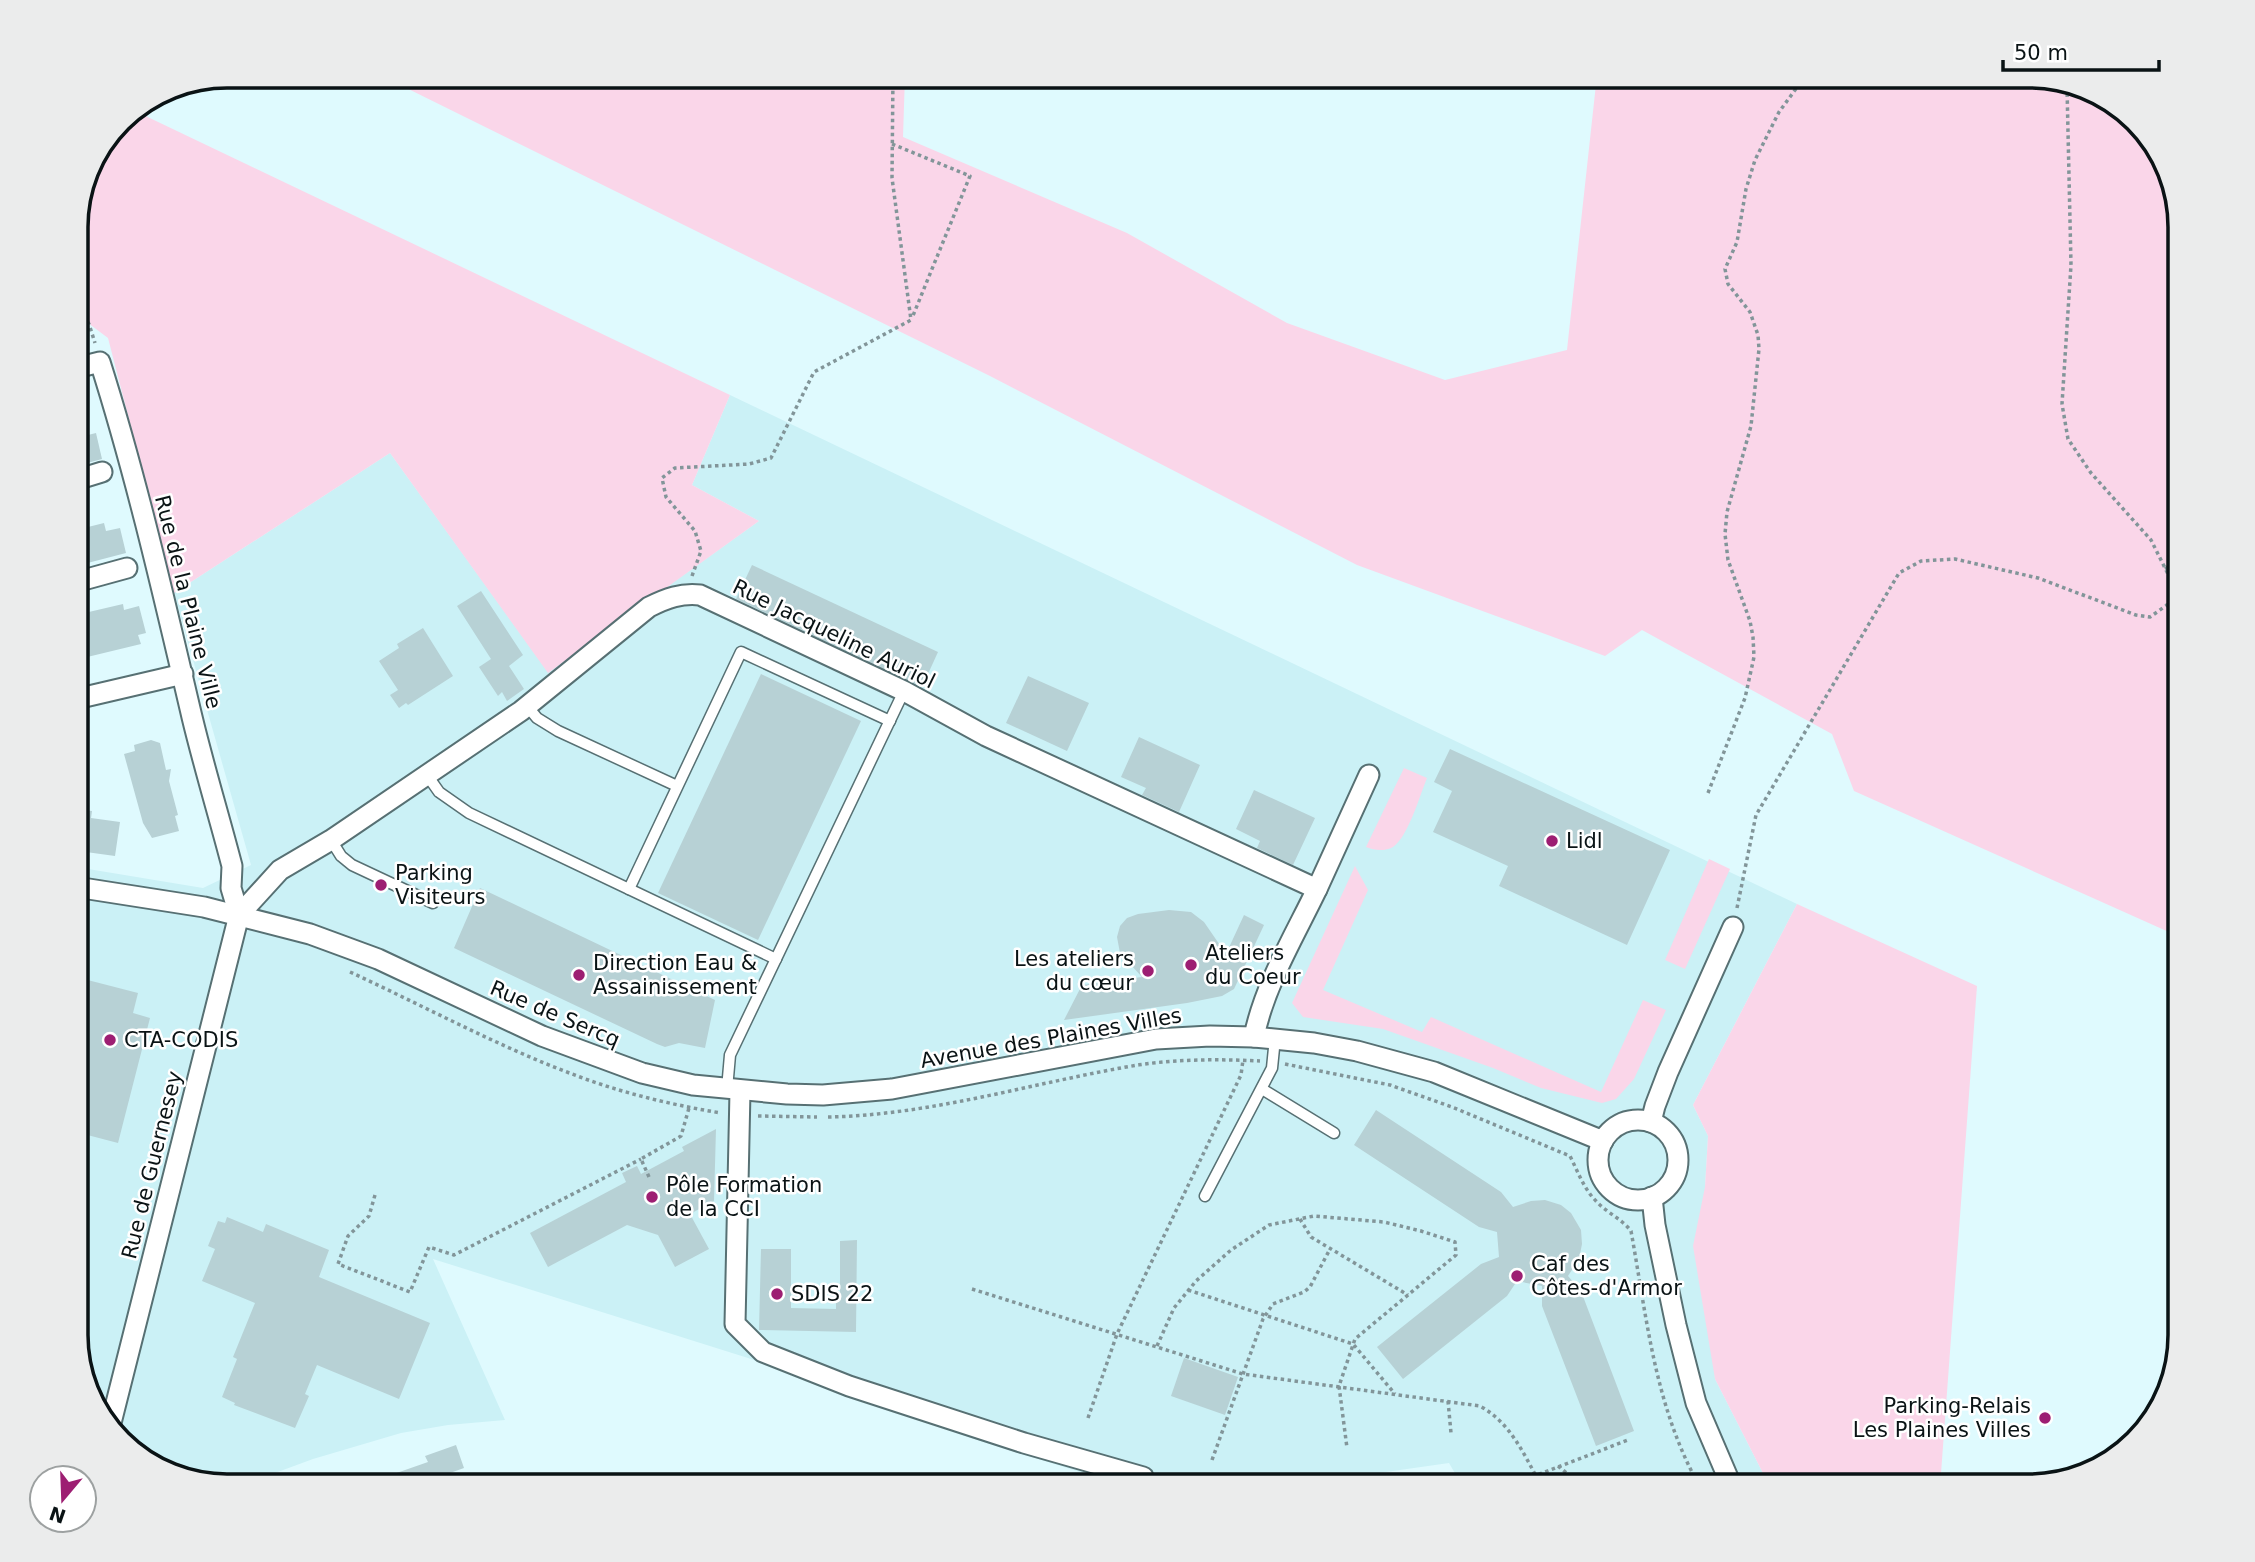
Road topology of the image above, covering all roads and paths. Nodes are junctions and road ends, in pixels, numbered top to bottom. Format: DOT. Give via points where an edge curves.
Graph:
graph roads {
  1 [pos="893,88"];
  2 [pos="1797,88"];
  3 [pos="2067,93"];
  4 [pos="892,144"];
  5 [pos="911,320"];
  6 [pos="88,322"];
  7 [pos="100,362"];
  8 [pos="88,365"];
  9 [pos="102,472"];
  10 [pos="88,476"];
  11 [pos="2168,567"];
  12 [pos="127,568"];
  13 [pos="2165,569"];
  14 [pos="2168,574"];
  15 [pos="88,579"];
  16 [pos="685,594"];
  17 [pos="2168,601"];
  18 [pos="184,674"];
  19 [pos="904,691"];
  20 [pos="88,696"];
  21 [pos="527,706"];
  22 [pos="890,721"];
  23 [pos="427,775"];
  24 [pos="1369,775"];
  25 [pos="677,786"];
  26 [pos="1708,793"];
  27 [pos="331,840"];
  28 [pos="1317,888"];
  29 [pos="88,889"];
  30 [pos="629,889"];
  31 [pos="433,903"];
  32 [pos="239,915"];
  33 [pos="1732,927"];
  34 [pos="776,959"];
  35 [pos="1254,1037"];
  36 [pos="1275,1038"];
  37 [pos="1243,1060"];
  38 [pos="1273,1062"];
  39 [pos="1262,1089"];
  40 [pos="734,1090"];
  41 [pos="867,1091"];
  42 [pos="689,1108"];
  43 [pos="755,1116"];
  44 [pos="1651,1122"];
  45 [pos="1334,1133"];
  46 [pos="1603,1141"];
  47 [pos="641,1159"];
  48 [pos="649,1177"];
  49 [pos="375,1195"];
  50 [pos="1205,1196"];
  51 [pos="1652,1197"];
  52 [pos="1300,1219"];
  53 [pos="1331,1249"];
  54 [pos="972,1289"];
  55 [pos="1188,1290"];
  56 [pos="1408,1295"];
  57 [pos="1265,1315"];
  58 [pos="1117,1334"];
  59 [pos="1353,1344"];
  60 [pos="1157,1346"];
  61 [pos="1243,1374"];
  62 [pos="1339,1387"];
  63 [pos="1395,1394"];
  64 [pos="1448,1401"];
  65 [pos="113,1415"];
  66 [pos="1088,1418"];
  67 [pos="1451,1433"];
  68 [pos="1628,1440"];
  69 [pos="1347,1448"];
  70 [pos="1212,1460"];
  71 [pos="1558,1466"];
  72 [pos="1119,1474"];
  73 [pos="1534,1474"];
  74 [pos="1538,1474"];
  75 [pos="1567,1474"];
  76 [pos="1693,1474"];
  77 [pos="1726,1474"];
  1 -- 4 [label="path"];
  2 -- 26 [label="path" via="1755,159 1737,242 1725,270 1728,284 1750,312 1758,335 1751,426 1725,534 1728,560 1754,637 1754,657 1745,698"];
  3 -- 13 [label="path" via="2071,265 2062,404 2068,439 2091,473 2151,540"];
  4 -- 5 [label="path" via="892,178"];
  4 -- 5 [label="path" via="970,176"];
  5 -- 16 [label="path" via="814,372 771,458 750,464 675,468 662,478 666,497 695,531 701,551"];
  6 -- 7 [label="path"];
  7 -- 8 [label="street"];
  7 -- 18 [label="street, Rue de la Plaine Ville"];
  9 -- 10 [label="street"];
  11 -- 13 [label="path"];
  12 -- 15 [label="street"];
  13 -- 14 [label="path"];
  16 -- 19 [label="street, Rue Jacqueline Auriol" via="700,595"];
  16 -- 21 [label="street" via="649,607"];
  17 -- 33 [label="path" via="2150,617 2136,615 2038,578 1955,559 1921,561 1899,573 1756,816"];
  18 -- 20 [label="street"];
  18 -- 32 [label="street, Rue de la Plaine Ville" via="232,866 231,888"];
  19 -- 22 [label="lane"];
  19 -- 28 [label="street, Rue Jacqueline Auriol" via="986,736"];
  21 -- 23 [label="street"];
  21 -- 25 [label="lane" via="558,731"];
  22 -- 25 [label="lane" via="741,652"];
  22 -- 34 [label="lane"];
  23 -- 27 [label="street"];
  23 -- 30 [label="lane" via="439,792 469,813"];
  24 -- 28 [label="street"];
  25 -- 30 [label="lane"];
  27 -- 31 [label="lane" via="352,865"];
  27 -- 32 [label="street" via="280,870"];
  28 -- 35 [label="street" via="1258,1016"];
  29 -- 32 [label="street, Rue de Sercq"];
  30 -- 34 [label="lane"];
  32 -- 40 [label="street, Rue de Sercq" via="378,959 603,1060 682,1083"];
  32 -- 65 [label="street, Rue de Guernesey"];
  33 -- 44 [label="street"];
  34 -- 40 [label="lane" via="730,1055"];
  35 -- 36 [label="street, Avenue des Plaines Villes"];
  35 -- 41 [label="street, Avenue des Plaines Villes" via="1156,1039"];
  36 -- 38 [label="lane"];
  36 -- 46 [label="street, Avenue des Plaines Villes" via="1357,1051 1434,1072"];
  37 -- 38 [label="path"];
  37 -- 43 [label="path" via="1140,1065 901,1110 841,1116"];
  37 -- 58 [label="path" via="1241,1076"];
  38 -- 39 [label="lane"];
  38 -- 76 [label="path" via="1390,1085 1570,1156 1586,1191 1631,1231 1654,1366 1665,1409"];
  39 -- 45 [label="lane"];
  39 -- 50 [label="lane"];
  40 -- 41 [label="street, Rue de Sercq" via="823,1095"];
  40 -- 72 [label="street" via="735,1324 763,1352 849,1386"];
  42 -- 47 [label="path" via="681,1136"];
  44 -- 46 [label="street" via="1618,1125"];
  44 -- 51 [label="street" via="1672,1139 1678,1166 1669,1185"];
  46 -- 51 [label="street" via="1598,1154 1604,1181 1625,1198"];
  47 -- 48 [label="path"];
  47 -- 49 [label="path" via="454,1255 429,1247 410,1292 338,1264 348,1236 369,1216"];
  51 -- 77 [label="street" via="1696,1403"];
  52 -- 53 [label="path" via="1311,1237"];
  52 -- 55 [label="path" via="1269,1225"];
  52 -- 56 [label="path" via="1384,1222 1455,1242 1456,1255"];
  53 -- 56 [label="path"];
  53 -- 57 [label="path" via="1310,1287 1273,1304"];
  54 -- 58 [label="path"];
  55 -- 57 [label="path"];
  55 -- 60 [label="path" via="1174,1308"];
  56 -- 59 [label="path"];
  57 -- 59 [label="path"];
  57 -- 61 [label="path"];
  58 -- 60 [label="path"];
  58 -- 66 [label="path"];
  59 -- 62 [label="path"];
  59 -- 63 [label="path"];
  60 -- 61 [label="path"];
  61 -- 62 [label="path"];
  61 -- 70 [label="path"];
  62 -- 63 [label="path"];
  62 -- 69 [label="path"];
  63 -- 64 [label="path"];
  64 -- 67 [label="path"];
  64 -- 73 [label="path" via="1480,1406 1494,1414 1507,1426"];
  68 -- 71 [label="path"];
  71 -- 74 [label="path"];
  71 -- 75 [label="path"];
}
